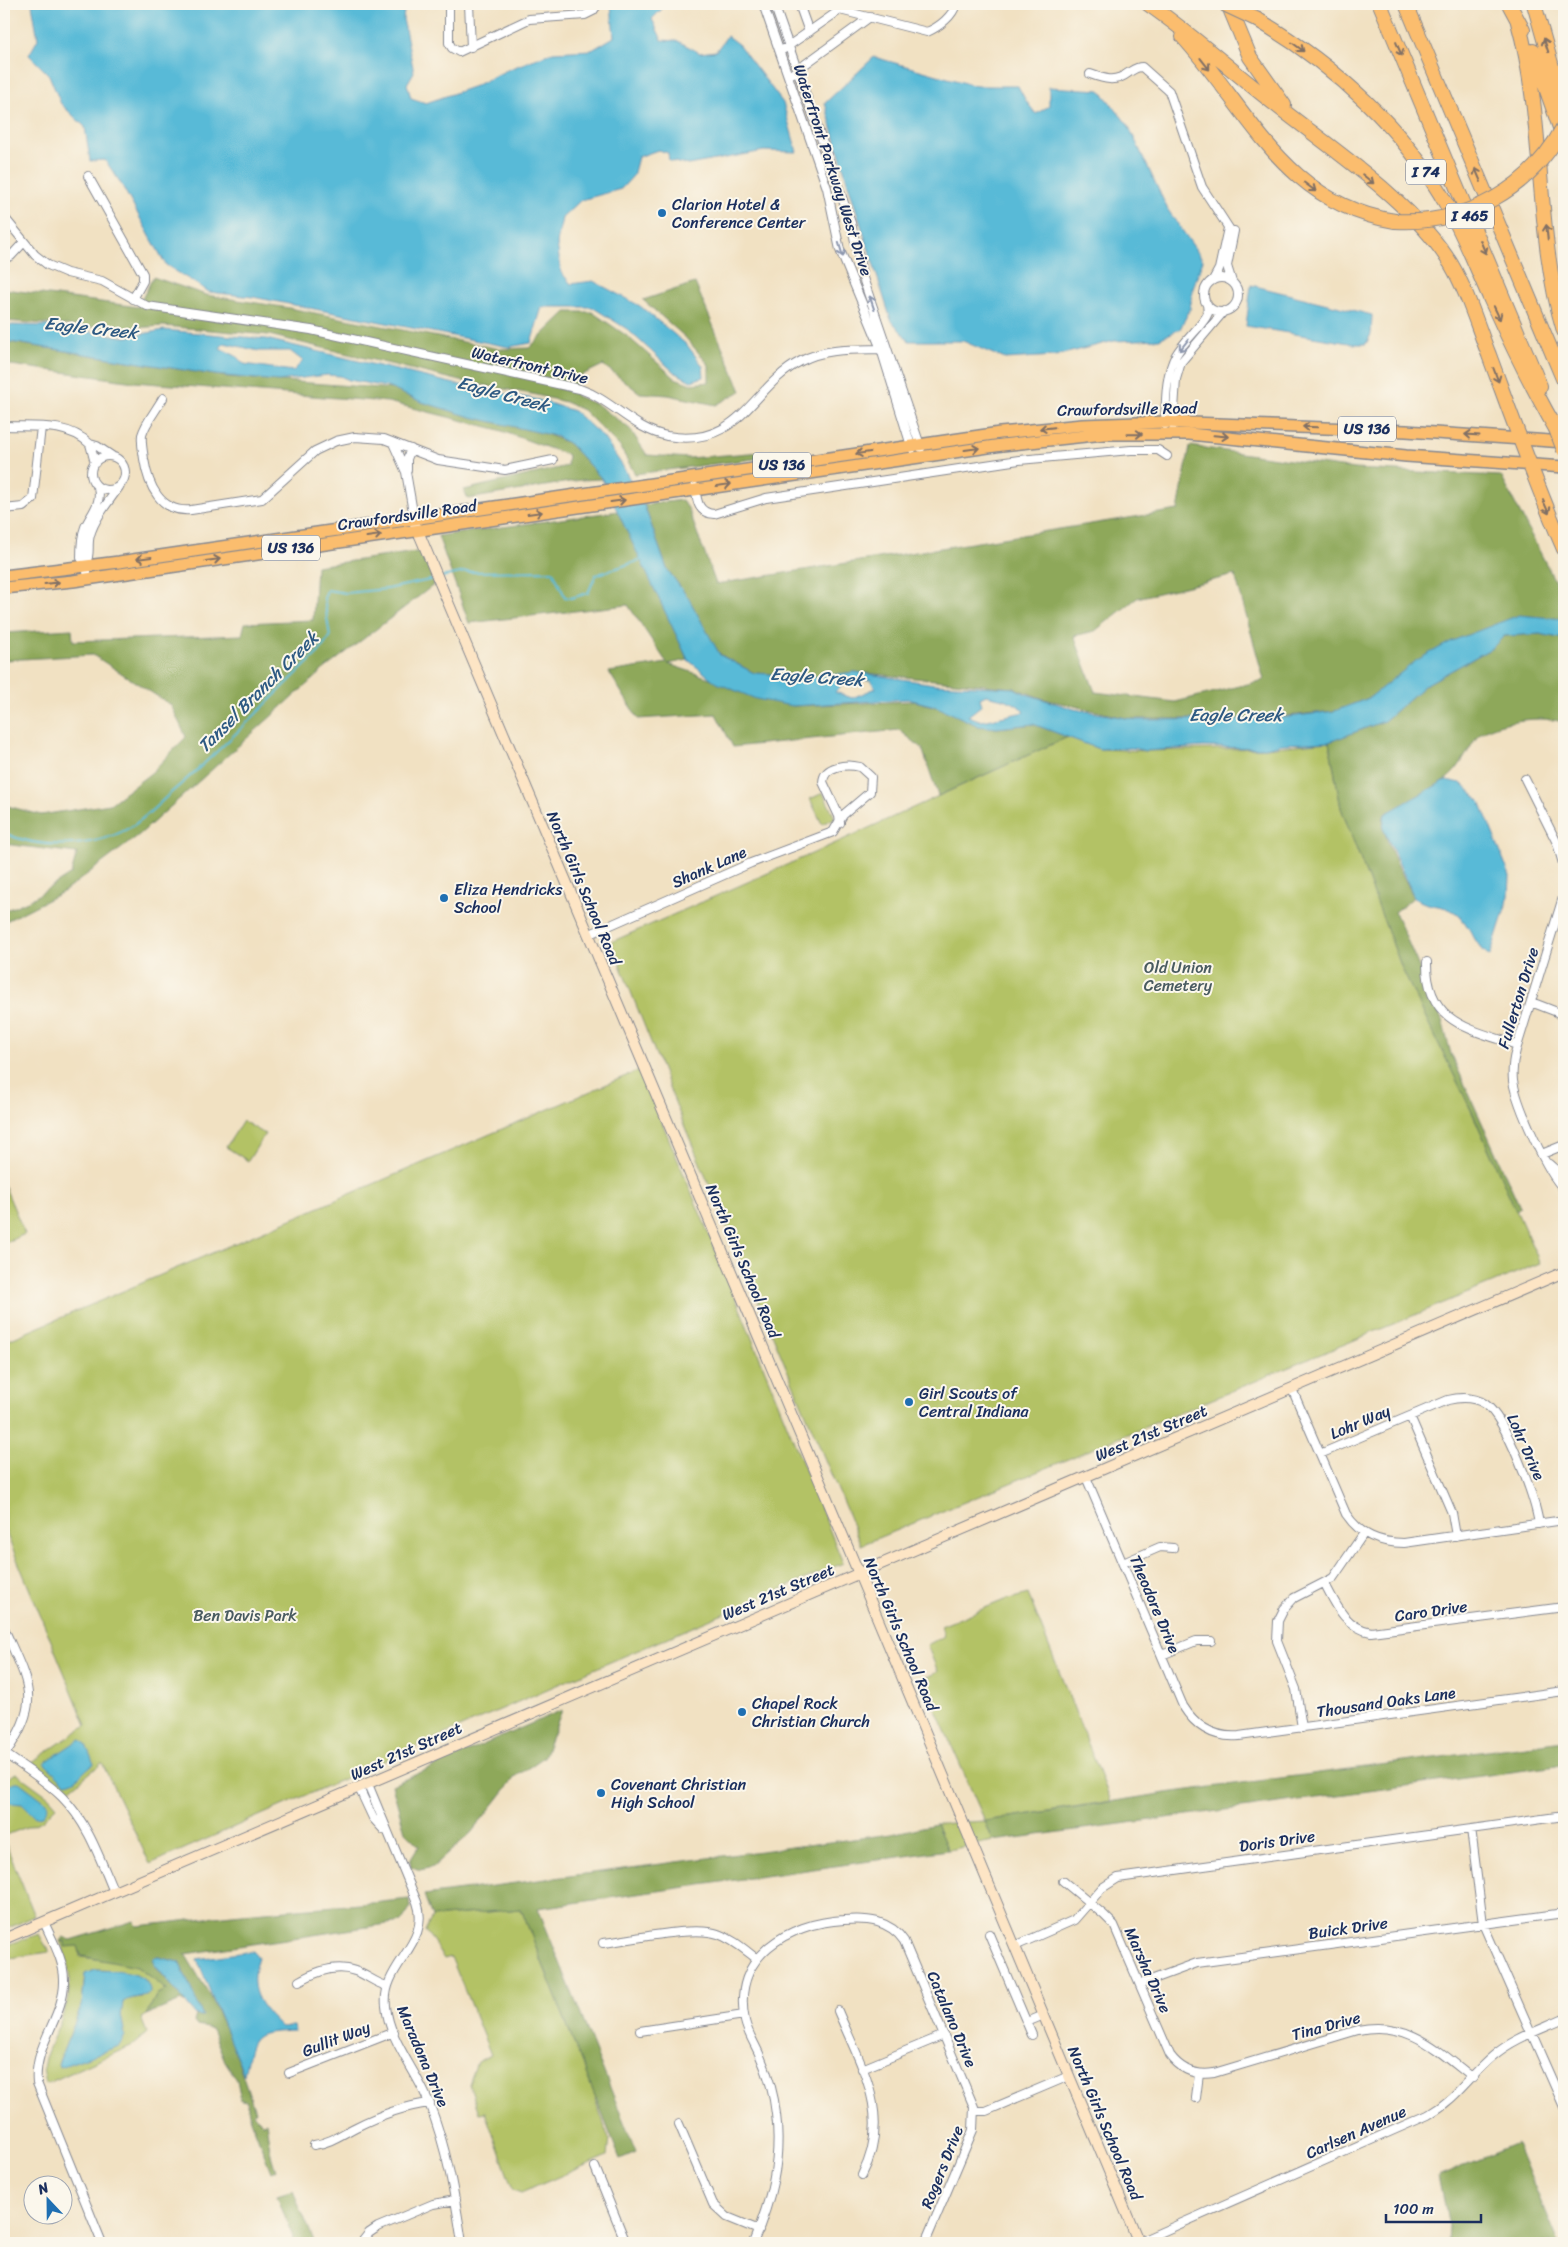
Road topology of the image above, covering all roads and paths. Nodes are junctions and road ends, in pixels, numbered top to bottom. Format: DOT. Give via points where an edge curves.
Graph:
graph roads {
  1 [pos="449,4"];
  2 [pos="469,4"];
  3 [pos="598,4"];
  4 [pos="763,4"];
  5 [pos="774,4"];
  6 [pos="799,4"];
  7 [pos="956,4"];
  8 [pos="1148,4"];
  9 [pos="1226,4"];
  10 [pos="1380,4"];
  11 [pos="1406,4"];
  12 [pos="1509,4"];
  13 [pos="1534,4"];
  14 [pos="870,17"];
  15 [pos="1518,22"];
  16 [pos="809,32"];
  17 [pos="471,46"];
  18 [pos="784,49"];
  19 [pos="793,74"];
  20 [pos="1090,74"];
  21 [pos="1564,109"];
  22 [pos="1564,126"];
  23 [pos="1317,137"];
  24 [pos="1564,139"];
  25 [pos="88,176"];
  26 [pos="4,217"];
  27 [pos="1231,230"];
  28 [pos="24,242"];
  29 [pos="4,259"];
  30 [pos="1213,280"];
  31 [pos="1232,282"];
  32 [pos="133,299"];
  33 [pos="1207,304"];
  34 [pos="1224,312"];
  35 [pos="1564,331"];
  36 [pos="884,349"];
  37 [pos="1564,381"];
  38 [pos="164,398"];
  39 [pos="4,426"];
  40 [pos="41,427"];
  41 [pos="1169,428"];
  42 [pos="1556,429"];
  43 [pos="1521,439"];
  44 [pos="393,442"];
  45 [pos="1564,442"];
  46 [pos="90,444"];
  47 [pos="916,445"];
  48 [pos="411,449"];
  49 [pos="1564,450"];
  50 [pos="1167,456"];
  51 [pos="112,457"];
  52 [pos="919,457"];
  53 [pos="554,460"];
  54 [pos="95,463"];
  55 [pos="1530,464"];
  56 [pos="1564,467"];
  57 [pos="406,472"];
  58 [pos="121,483"];
  59 [pos="695,484"];
  60 [pos="98,487"];
  61 [pos="4,509"];
  62 [pos="414,518"];
  63 [pos="416,530"];
  64 [pos="1564,549"];
  65 [pos="86,565"];
  66 [pos="4,576"];
  67 [pos="88,578"];
  68 [pos="4,588"];
  69 [pos="1525,779"];
  70 [pos="840,823"];
  71 [pos="1564,867"];
  72 [pos="1564,894"];
  73 [pos="1555,926"];
  74 [pos="1564,929"];
  75 [pos="588,935"];
  76 [pos="1427,962"];
  77 [pos="1531,1002"];
  78 [pos="1564,1018"];
  79 [pos="1517,1045"];
  80 [pos="1564,1145"];
  81 [pos="1542,1154"];
  82 [pos="1548,1164"];
  83 [pos="1564,1178"];
  84 [pos="1564,1189"];
  85 [pos="1564,1272"];
  86 [pos="1292,1389"];
  87 [pos="1410,1416"];
  88 [pos="1320,1454"];
  89 [pos="1086,1477"];
  90 [pos="1564,1520"];
  91 [pos="1539,1524"];
  92 [pos="1364,1533"];
  93 [pos="1456,1536"];
  94 [pos="1173,1548"];
  95 [pos="1123,1563"];
  96 [pos="859,1574"];
  97 [pos="1324,1584"];
  98 [pos="1564,1607"];
  99 [pos="4,1628"];
  100 [pos="1211,1642"];
  101 [pos="1162,1655"];
  102 [pos="1564,1691"];
  103 [pos="1302,1728"];
  104 [pos="1212,1732"];
  105 [pos="4,1754"];
  106 [pos="364,1786"];
  107 [pos="1564,1816"];
  108 [pos="1471,1829"];
  109 [pos="1063,1881"];
  110 [pos="114,1892"];
  111 [pos="1090,1903"];
  112 [pos="1564,1913"];
  113 [pos="44,1922"];
  114 [pos="1483,1924"];
  115 [pos="990,1934"];
  116 [pos="4,1939"];
  117 [pos="603,1943"];
  118 [pos="1015,1946"];
  119 [pos="757,1959"];
  120 [pos="299,1981"];
  121 [pos="1140,1984"];
  122 [pos="387,1986"];
  123 [pos="838,2011"];
  124 [pos="744,2015"];
  125 [pos="1044,2015"];
  126 [pos="1564,2019"];
  127 [pos="1027,2022"];
  128 [pos="640,2031"];
  129 [pos="394,2032"];
  130 [pos="1531,2033"];
  131 [pos="944,2035"];
  132 [pos="1032,2035"];
  133 [pos="862,2069"];
  134 [pos="289,2073"];
  135 [pos="1200,2074"];
  136 [pos="1069,2076"];
  137 [pos="1473,2078"];
  138 [pos="1196,2098"];
  139 [pos="430,2103"];
  140 [pos="1564,2107"];
  141 [pos="974,2111"];
  142 [pos="679,2124"];
  143 [pos="314,2145"];
  144 [pos="594,2167"];
  145 [pos="862,2174"];
  146 [pos="456,2200"];
  147 [pos="759,2230"];
  148 [pos="1139,2242"];
  149 [pos="102,2243"];
  150 [pos="361,2243"];
  151 [pos="462,2243"];
  152 [pos="626,2243"];
  153 [pos="753,2243"];
  154 [pos="925,2243"];
  1 -- 17 [label="street" via="448,41 453,50 459,52"];
  2 -- 17 [label="street"];
  3 -- 17 [label="street" via="585,15 529,19"];
  4 -- 18 [label="street, Waterfront Parkway West Drive"];
  5 -- 18 [label="street, Waterfront Parkway West Drive"];
  6 -- 16 [label="street"];
  7 -- 14 [label="street" via="952,13 927,32"];
  8 -- 22 [label="highway, one-way, bridge" via="1190,45 1300,179 1324,197 1369,216 1395,220 1442,218 1491,201 1536,167"];
  8 -- 23 [label="highway"];
  9 -- 23 [label="highway" via="1260,73 1283,103"];
  9 -- 42 [label="highway, I 74, one-way, bridge" via="1288,39 1351,89 1384,120 1421,165 1448,207 1526,377"];
  10 -- 42 [label="highway, I 465, one-way"];
  37 -- 11 [label="highway, I 465, one-way"];
  12 -- 15 [label="highway"];
  21 -- 13 [label="highway, one-way"];
  14 -- 16 [label="street" via="840,10"];
  14 -- 19 [label="street"];
  15 -- 24 [label="highway" via="1529,41"];
  35 -- 15 [label="highway, one-way" via="1554,290 1529,69"];
  16 -- 18 [label="street"];
  18 -- 19 [label="street, Waterfront Parkway West Drive"];
  36 -- 19 [label="street, Waterfront Parkway West Drive, one-way" via="851,223"];
  19 -- 36 [label="street, Waterfront Parkway West Drive, one-way" via="827,188 840,250"];
  20 -- 27 [label="street" via="1117,79 1142,67 1166,88 1202,187"];
  23 -- 43 [label="highway, one-way" via="1414,217 1443,252 1469,302"];
  25 -- 32 [label="street" via="143,274 143,281"];
  26 -- 28 [label="street, Waterfront Drive"];
  27 -- 30 [label="street"];
  27 -- 31 [label="street" via="1227,266"];
  28 -- 29 [label="street"];
  28 -- 32 [label="street, Waterfront Drive" via="39,259 53,268 102,281"];
  30 -- 31 [label="street" via="1222,278"];
  30 -- 33 [label="street" via="1204,292"];
  31 -- 34 [label="street" via="1237,290 1237,299"];
  32 -- 36 [label="street, Waterfront Drive" via="148,306 311,330 580,390 602,398 647,429 678,437 704,435 733,422 786,371 806,358 831,351"];
  33 -- 34 [label="street"];
  33 -- 41 [label="street, one-way" via="1206,317 1180,349 1168,377"];
  34 -- 41 [label="street" via="1181,362"];
  36 -- 47 [label="street, Waterfront Parkway West Drive"];
  38 -- 44 [label="street" via="143,433 146,473 157,496 180,510 262,499 310,454 336,441 360,436"];
  39 -- 40 [label="street"];
  40 -- 46 [label="street" via="68,430"];
  40 -- 61 [label="street" via="32,501 23,508"];
  43 -- 41 [label="main road, Crawfordsville Road / US 136, one-way" via="1399,430"];
  41 -- 47 [label="main road, Crawfordsville Road / US 136, one-way" via="1064,426"];
  52 -- 41 [label="main road, Crawfordsville Road / US 136, one-way"];
  41 -- 55 [label="main road, Crawfordsville Road / US 136, one-way" via="1406,456"];
  42 -- 49 [label="highway, I 465, bridge"];
  43 -- 45 [label="main road, Crawfordsville Road / US 136"];
  43 -- 55 [label="highway"];
  44 -- 48 [label="street"];
  44 -- 57 [label="street"];
  46 -- 51 [label="street"];
  46 -- 54 [label="street"];
  47 -- 52 [label="street, Waterfront Parkway West Drive"];
  47 -- 59 [label="main road, Crawfordsville Road / US 136, one-way"];
  48 -- 53 [label="street" via="438,460 505,470"];
  48 -- 57 [label="street"];
  50 -- 59 [label="street" via="1158,450 1139,450 1019,460 766,498 716,514 707,513 700,507"];
  51 -- 54 [label="street" via="101,458"];
  51 -- 58 [label="street" via="119,460 124,468"];
  59 -- 52 [label="main road, Crawfordsville Road / US 136, one-way"];
  54 -- 60 [label="street" via="91,476"];
  55 -- 56 [label="main road, Crawfordsville Road / US 136"];
  55 -- 64 [label="highway, one-way"];
  57 -- 62 [label="street"];
  58 -- 60 [label="street" via="109,490"];
  58 -- 65 [label="street" via="92,530"];
  59 -- 62 [label="main road, Crawfordsville Road / US 136" via="653,484"];
  63 -- 59 [label="main road, Crawfordsville Road / US 136, one-way" via="658,496"];
  60 -- 65 [label="street" via="98,505 82,538 81,558"];
  62 -- 63 [label="main road, North Girls School Road"];
  62 -- 65 [label="main road, Crawfordsville Road / US 136, one-way"];
  67 -- 63 [label="main road, Crawfordsville Road / US 136, one-way"];
  63 -- 75 [label="main road, North Girls School Road"];
  65 -- 66 [label="main road, Crawfordsville Road / US 136"];
  65 -- 67 [label="street"];
  68 -- 67 [label="main road, Crawfordsville Road / US 136, one-way"];
  69 -- 71 [label="street" via="1557,843"];
  70 -- 70 [label="street, Shank Lane" via="844,815 870,792 871,777 860,767 838,767 828,772 823,780"];
  70 -- 75 [label="street, Shank Lane" via="832,832 814,841 751,863"];
  72 -- 73 [label="street, Fullerton Drive"];
  73 -- 74 [label="street"];
  73 -- 77 [label="street, Fullerton Drive"];
  75 -- 96 [label="main road, North Girls School Road"];
  76 -- 79 [label="street" via="1427,978 1436,1003 1445,1015 1459,1025"];
  77 -- 78 [label="street" via="1558,1012"];
  77 -- 79 [label="street, Fullerton Drive"];
  79 -- 81 [label="street, Fullerton Drive" via="1513,1062 1515,1087"];
  80 -- 81 [label="street"];
  81 -- 82 [label="street, Fullerton Drive"];
  82 -- 83 [label="street, Fullerton Drive"];
  82 -- 84 [label="street, Fullerton Drive" via="1551,1174"];
  85 -- 86 [label="main road, West 21st Street"];
  86 -- 88 [label="street"];
  86 -- 89 [label="main road, West 21st Street"];
  87 -- 88 [label="street, Lohr Way"];
  87 -- 91 [label="street, Lohr Drive" via="1457,1398 1475,1399 1491,1409 1500,1421 1534,1500"];
  87 -- 93 [label="street" via="1452,1513"];
  88 -- 92 [label="street" via="1346,1514"];
  89 -- 95 [label="street, Theodore Drive"];
  89 -- 96 [label="main road, West 21st Street"];
  90 -- 91 [label="street"];
  91 -- 93 [label="street"];
  92 -- 93 [label="street" via="1391,1543"];
  92 -- 97 [label="street" via="1339,1570"];
  94 -- 95 [label="street" via="1160,1548"];
  95 -- 101 [label="street, Theodore Drive"];
  96 -- 106 [label="main road, West 21st Street"];
  96 -- 118 [label="main road, North Girls School Road"];
  97 -- 98 [label="street, Caro Drive" via="1346,1619 1368,1631"];
  97 -- 103 [label="street" via="1294,1598 1277,1624 1277,1641 1296,1689"];
  99 -- 105 [label="street" via="30,1698 18,1734"];
  100 -- 101 [label="street" via="1196,1641"];
  101 -- 104 [label="street, Theodore Drive" via="1186,1711 1199,1725"];
  102 -- 103 [label="street, Thousand Oaks Lane"];
  103 -- 104 [label="street, Thousand Oaks Lane" via="1236,1737"];
  105 -- 110 [label="street" via="50,1786 70,1806 88,1833"];
  106 -- 110 [label="main road, West 21st Street"];
  106 -- 122 [label="street, Maradona Drive" via="421,1916 417,1936 394,1969"];
  107 -- 108 [label="street, Doris Drive"];
  108 -- 111 [label="street, Doris Drive" via="1118,1878 1108,1882"];
  108 -- 114 [label="street"];
  109 -- 111 [label="street, Marsha Drive"];
  110 -- 113 [label="main road, West 21st Street"];
  111 -- 118 [label="street, Doris Drive" via="1074,1920"];
  111 -- 121 [label="street, Marsha Drive" via="1114,1926"];
  112 -- 114 [label="street, Buick Drive"];
  113 -- 116 [label="main road, West 21st Street"];
  113 -- 149 [label="street" via="64,1978 62,1997 36,2067 38,2090"];
  114 -- 121 [label="street, Buick Drive" via="1196,1962"];
  114 -- 130 [label="street"];
  115 -- 127 [label="street"];
  117 -- 119 [label="street" via="709,1931 726,1937"];
  118 -- 125 [label="main road, North Girls School Road"];
  119 -- 124 [label="street" via="746,1985"];
  119 -- 131 [label="street, Catalano Drive" via="769,1944 810,1925 830,1921 876,1921 889,1926 902,1938"];
  120 -- 122 [label="street" via="314,1972 345,1968"];
  121 -- 135 [label="street, Marsha Drive" via="1170,2055 1182,2068"];
  122 -- 129 [label="street, Maradona Drive" via="386,2007"];
  123 -- 133 [label="street"];
  124 -- 128 [label="street"];
  124 -- 147 [label="street" via="775,2106 778,2144 772,2194"];
  125 -- 127 [label="street"];
  125 -- 136 [label="main road, North Girls School Road"];
  126 -- 130 [label="street, Carlsen Avenue"];
  127 -- 132 [label="street"];
  129 -- 134 [label="street, Gullit Way"];
  129 -- 139 [label="street, Maradona Drive"];
  130 -- 137 [label="street, Carlsen Avenue" via="1495,2054"];
  130 -- 140 [label="street"];
  131 -- 133 [label="street"];
  131 -- 141 [label="street, Catalano Drive"];
  133 -- 145 [label="street" via="873,2098 876,2124 871,2153"];
  135 -- 137 [label="street, Tina Drive" via="1214,2073 1358,2030 1375,2028 1398,2030 1416,2037"];
  135 -- 138 [label="street"];
  136 -- 141 [label="street, Rogers Drive" via="986,2111"];
  136 -- 148 [label="main road, North Girls School Road"];
  137 -- 148 [label="street, Carlsen Avenue" via="1457,2095 1425,2117"];
  139 -- 143 [label="street" via="390,2113 326,2143"];
  139 -- 146 [label="street, Maradona Drive"];
  141 -- 154 [label="street, Rogers Drive" via="973,2130"];
  142 -- 147 [label="street" via="712,2204 727,2217"];
  144 -- 152 [label="street"];
  146 -- 150 [label="street" via="433,2204 378,2226"];
  146 -- 151 [label="street, Maradona Drive"];
  147 -- 153 [label="street"];
}
